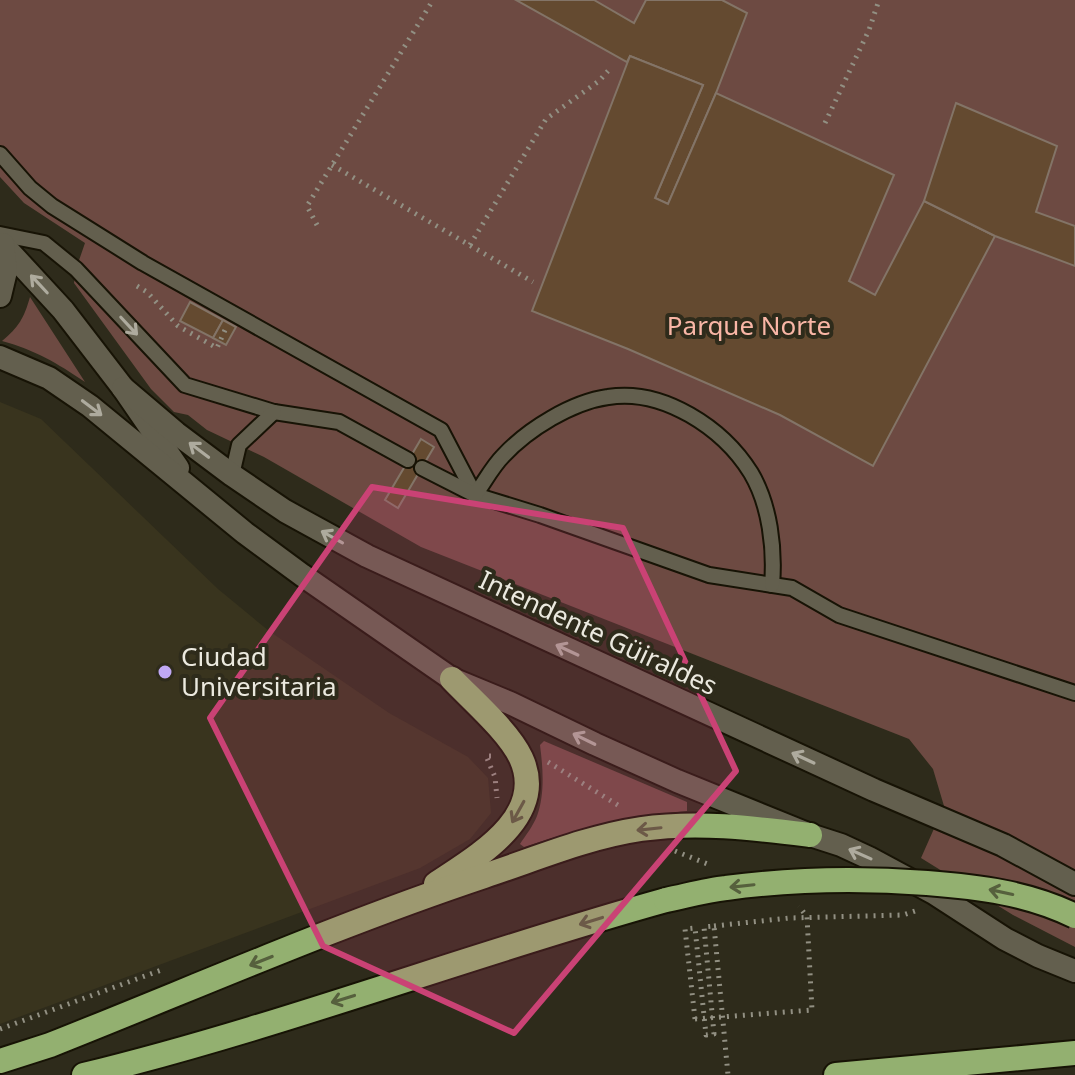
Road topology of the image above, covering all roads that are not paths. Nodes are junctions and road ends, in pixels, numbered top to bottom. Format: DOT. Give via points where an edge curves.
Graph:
graph roads {
  1 [pos="0,154"];
  2 [pos="1,239"];
  3 [pos="0,296"];
  4 [pos="0,357"];
  5 [pos="123,388"];
  6 [pos="274,412"];
  7 [pos="408,460"];
  8 [pos="422,468"];
  9 [pos="232,475"];
  10 [pos="194,492"];
  11 [pos="475,495"];
  12 [pos="772,585"];
  13 [pos="452,679"];
  14 [pos="1075,693"];
  15 [pos="810,835"];
  16 [pos="1075,884"];
  17 [pos="411,900"];
  18 [pos="1075,916"];
  19 [pos="1075,971"];
  20 [pos="1075,1053"];
  21 [pos="0,1061"];
  22 [pos="84,1075"];
  23 [pos="836,1075"];
  1 -- 11 [label="lane" via="52,206 143,263 441,430"];
  2 -- 3 [label="main road" via="6,271"];
  5 -- 2 [label="main road, Intendente Güiraldes, one-way"];
  2 -- 6 [label="lane, one-way" via="44,243 76,269 185,385"];
  4 -- 10 [label="main road, Intendente Güiraldes, one-way" via="49,378 90,406"];
  9 -- 5 [label="main road, Intendente Güiraldes, one-way"];
  5 -- 10 [label="main road, Intendente Güiraldes"];
  6 -- 7 [label="lane" via="339,422"];
  6 -- 9 [label="lane" via="239,445"];
  8 -- 11 [label="lane"];
  16 -- 9 [label="main road, Intendente Güiraldes, one-way" via="1003,845 367,556"];
  10 -- 13 [label="main road, Intendente Güiraldes"];
  11 -- 12 [label="lane" via="709,575"];
  11 -- 12 [label="lane" via="503,456 571,407 629,395 662,402 692,414 751,474 768,515"];
  12 -- 14 [label="lane" via="792,588 839,615"];
  15 -- 13 [label="main road, Intendente Güiraldes, one-way"];
  13 -- 17 [label="highway, one-way" via="521,758 525,799 517,817 481,854"];
  15 -- 17 [label="highway, one-way" via="708,824 641,829 591,840"];
  19 -- 15 [label="main road, Intendente Güiraldes, one-way" via="1005,939 902,874"];
  17 -- 21 [label="highway, one-way"];
  18 -- 22 [label="highway, one-way, bridge" via="986,888 827,879 723,888 596,919"];
  20 -- 23 [label="highway"];
}
